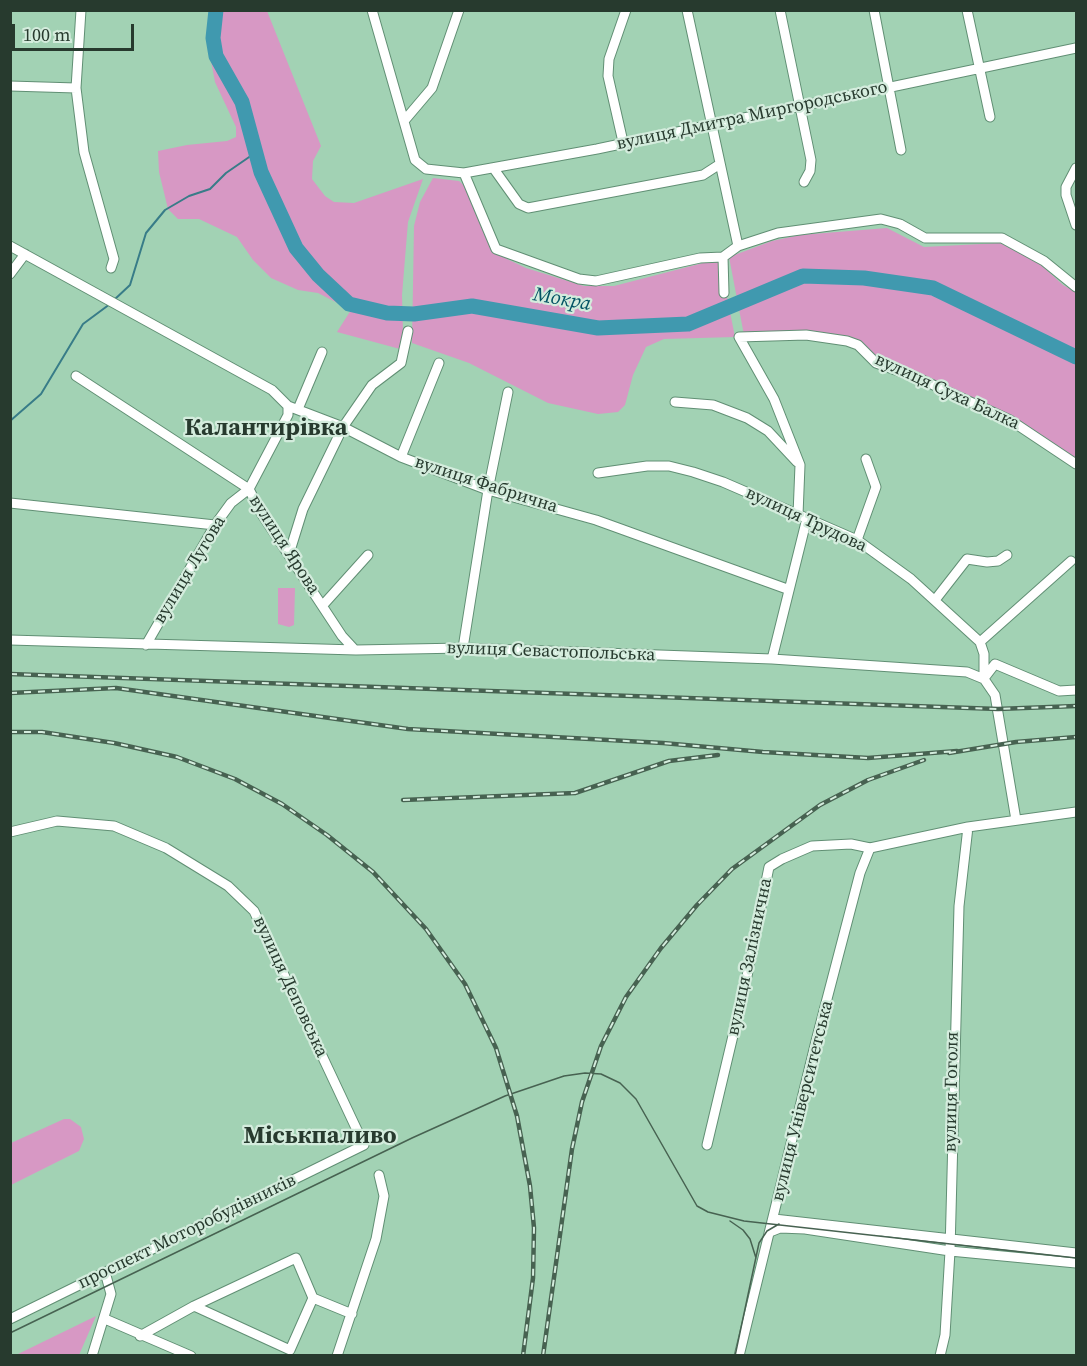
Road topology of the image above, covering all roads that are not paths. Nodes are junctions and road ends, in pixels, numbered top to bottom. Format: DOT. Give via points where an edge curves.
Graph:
graph roads {
  1 [pos="81,10"];
  2 [pos="372,10"];
  3 [pos="459,10"];
  4 [pos="626,10"];
  5 [pos="687,10"];
  6 [pos="780,10"];
  7 [pos="874,10"];
  8 [pos="967,10"];
  9 [pos="1077,48"];
  10 [pos="979,68"];
  11 [pos="10,86"];
  12 [pos="891,87"];
  13 [pos="76,88"];
  14 [pos="800,105"];
  15 [pos="990,117"];
  16 [pos="404,121"];
  17 [pos="711,124"];
  18 [pos="623,142"];
  19 [pos="901,150"];
  20 [pos="720,164"];
  21 [pos="1077,168"];
  22 [pos="494,169"];
  23 [pos="464,173"];
  24 [pos="804,182"];
  25 [pos="1077,225"];
  26 [pos="10,246"];
  27 [pos="738,246"];
  28 [pos="25,254"];
  29 [pos="723,257"];
  30 [pos="111,268"];
  31 [pos="10,274"];
  32 [pos="1077,287"];
  33 [pos="724,293"];
  34 [pos="408,331"];
  35 [pos="322,352"];
  36 [pos="439,363"];
  37 [pos="76,376"];
  38 [pos="508,392"];
  39 [pos="675,402"];
  40 [pos="288,406"];
  41 [pos="298,409"];
  42 [pos="343,427"];
  43 [pos="401,457"];
  44 [pos="866,459"];
  45 [pos="1077,464"];
  46 [pos="800,465"];
  47 [pos="598,473"];
  48 [pos="249,489"];
  49 [pos="488,490"];
  50 [pos="10,503"];
  51 [pos="803,516"];
  52 [pos="215,525"];
  53 [pos="857,540"];
  54 [pos="289,554"];
  55 [pos="368,555"];
  56 [pos="1007,555"];
  57 [pos="1071,561"];
  58 [pos="787,589"];
  59 [pos="935,600"];
  60 [pos="323,605"];
  61 [pos="10,640"];
  62 [pos="980,642"];
  63 [pos="146,645"];
  64 [pos="463,648"];
  65 [pos="356,650"];
  66 [pos="771,659"];
  67 [pos="984,679"];
  68 [pos="1077,690"];
  69 [pos="1077,813"];
  70 [pos="1016,820"];
  71 [pos="968,827"];
  72 [pos="10,832"];
  73 [pos="870,848"];
  74 [pos="364,1145"];
  75 [pos="707,1145"];
  76 [pos="379,1175"];
  77 [pos="774,1219"];
  78 [pos="770,1232"];
  79 [pos="950,1240"];
  80 [pos="950,1251"];
  81 [pos="1077,1253"];
  82 [pos="1077,1263"];
  83 [pos="105,1272"];
  84 [pos="313,1298"];
  85 [pos="194,1306"];
  86 [pos="352,1314"];
  87 [pos="10,1319"];
  88 [pos="105,1319"];
  89 [pos="140,1336"];
  90 [pos="187,1355"];
  91 [pos="92,1356"];
  92 [pos="337,1356"];
  93 [pos="739,1356"];
  94 [pos="940,1356"];
  1 -- 13 [label="street"];
  2 -- 16 [label="street"];
  3 -- 16 [label="street" via="432,88"];
  4 -- 18 [label="street" via="609,59 608,76"];
  5 -- 17 [label="street"];
  6 -- 14 [label="street"];
  7 -- 12 [label="street"];
  8 -- 10 [label="street"];
  9 -- 10 [label="street, вулиця Дмитра Миргородського"];
  10 -- 12 [label="street, вулиця Дмитра Миргородського"];
  10 -- 15 [label="street"];
  11 -- 13 [label="street"];
  12 -- 14 [label="street, вулиця Дмитра Миргородського"];
  12 -- 19 [label="street"];
  13 -- 30 [label="street" via="84,152 114,259"];
  14 -- 17 [label="street, вулиця Дмитра Миргородського"];
  14 -- 24 [label="street" via="811,160"];
  16 -- 23 [label="street, вулиця Дмитра Миргородського" via="415,160 426,169"];
  17 -- 18 [label="street, вулиця Дмитра Миргородського"];
  17 -- 20 [label="street"];
  18 -- 22 [label="street, вулиця Дмитра Миргородського"];
  20 -- 22 [label="street" via="708,174 528,208 519,204"];
  20 -- 27 [label="street"];
  21 -- 25 [label="street" via="1066,187 1066,195"];
  22 -- 23 [label="street, вулиця Дмитра Миргородського"];
  23 -- 29 [label="street" via="496,249 579,279 596,281 700,258"];
  26 -- 28 [label="street, вулиця Фабрична"];
  27 -- 29 [label="street"];
  27 -- 32 [label="street" via="778,233 881,219 925,238 1002,238 1044,261"];
  28 -- 31 [label="street"];
  28 -- 40 [label="street, вулиця Фабрична" via="272,390"];
  29 -- 33 [label="street"];
  34 -- 42 [label="street" via="401,363 372,386"];
  35 -- 41 [label="street"];
  36 -- 43 [label="street"];
  37 -- 48 [label="street, вулиця Ярова"];
  38 -- 49 [label="street"];
  39 -- 46 [label="street" via="713,405 747,418 768,431"];
  40 -- 41 [label="street, вулиця Фабрична"];
  40 -- 48 [label="street, вулиця Лугова" via="288,415"];
  41 -- 42 [label="street, вулиця Фабрична"];
  42 -- 43 [label="street, вулиця Фабрична"];
  42 -- 54 [label="street" via="303,509"];
  43 -- 49 [label="street, вулиця Фабрична"];
  44 -- 53 [label="street" via="876,487"];
  45 -- 46 [label="street, вулиця Суха Балка" via="1010,420 876,363 858,345 806,335 740,337 774,399"];
  46 -- 51 [label="street"];
  47 -- 51 [label="street, вулиця Трудова" via="669,466 723,482"];
  48 -- 52 [label="street, вулиця Лугова" via="231,503"];
  48 -- 54 [label="street, вулиця Ярова"];
  49 -- 58 [label="street, вулиця Фабрична" via="596,520"];
  49 -- 64 [label="street"];
  50 -- 52 [label="street"];
  51 -- 53 [label="street, вулиця Трудова"];
  51 -- 58 [label="street"];
  52 -- 63 [label="street, вулиця Лугова"];
  53 -- 59 [label="street, вулиця Трудова" via="890,561"];
  54 -- 60 [label="street, вулиця Ярова"];
  55 -- 60 [label="street"];
  56 -- 59 [label="street" via="998,561 967,559"];
  57 -- 62 [label="street"];
  58 -- 66 [label="street"];
  59 -- 62 [label="street, вулиця Трудова"];
  60 -- 65 [label="street, вулиця Ярова" via="342,636"];
  61 -- 63 [label="street, вулиця Севастопольська"];
  62 -- 67 [label="street"];
  63 -- 65 [label="street, вулиця Севастопольська"];
  64 -- 65 [label="street, вулиця Севастопольська"];
  64 -- 66 [label="street, вулиця Севастопольська"];
  66 -- 67 [label="street, вулиця Севастопольська" via="967,672"];
  67 -- 68 [label="street" via="995,664 1059,691"];
  67 -- 70 [label="street" via="998,709"];
  69 -- 70 [label="street, вулиця Залізнична"];
  70 -- 71 [label="street, вулиця Залізнична"];
  71 -- 73 [label="street, вулиця Залізнична"];
  71 -- 79 [label="street, вулиця Гоголя" via="955,977"];
  72 -- 74 [label="street, вулиця Деповська" via="57,821 114,826 166,848 228,886 254,911"];
  73 -- 75 [label="street, вулиця Залізнична" via="851,844 812,846 769,867"];
  73 -- 77 [label="street, вулиця Університетська" via="816,1041"];
  74 -- 83 [label="street, проспект Моторобудівників"];
  76 -- 86 [label="street" via="384,1196 382,1212"];
  77 -- 78 [label="street, вулиця Університетська"];
  77 -- 79 [label="street"];
  78 -- 80 [label="street" via="780,1227 805,1229"];
  78 -- 93 [label="street, вулиця Університетська"];
  79 -- 80 [label="street, вулиця Гоголя"];
  79 -- 81 [label="street"];
  80 -- 82 [label="street"];
  80 -- 94 [label="street, вулиця Гоголя"];
  83 -- 87 [label="street, проспект Моторобудівників"];
  83 -- 88 [label="street" via="111,1294"];
  84 -- 85 [label="street" via="296,1258"];
  84 -- 85 [label="street" via="290,1350"];
  84 -- 86 [label="street"];
  85 -- 89 [label="street"];
  86 -- 92 [label="street"];
  88 -- 89 [label="street"];
  88 -- 91 [label="street"];
  89 -- 90 [label="street"];
}
